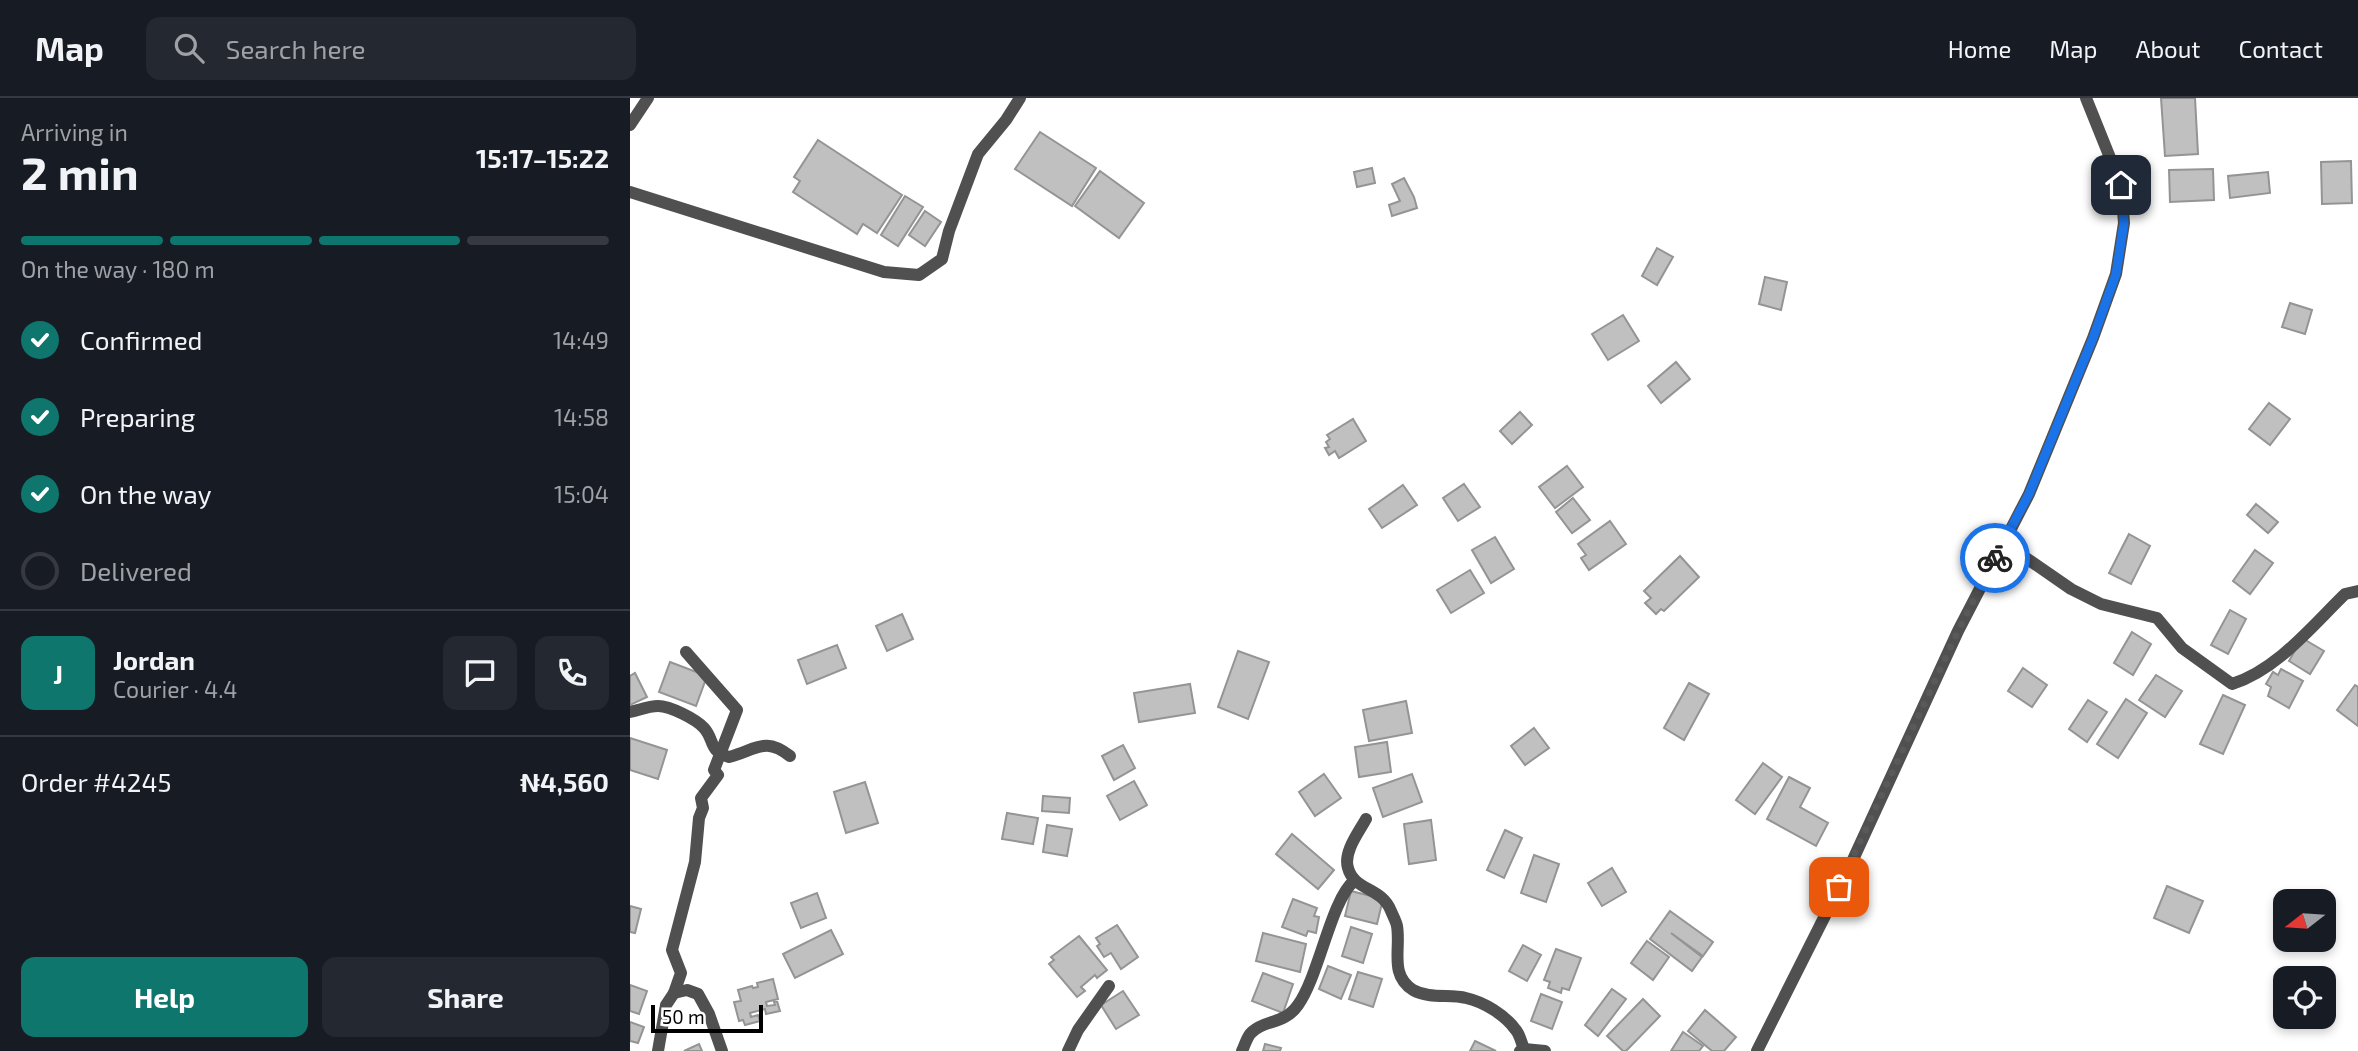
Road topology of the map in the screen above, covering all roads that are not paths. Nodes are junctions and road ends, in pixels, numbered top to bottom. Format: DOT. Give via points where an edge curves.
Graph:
graph roads {
  1 [pos="648,98"];
  2 [pos="1020,98"];
  3 [pos="2086,98"];
  4 [pos="630,125"];
  5 [pos="630,192"];
  6 [pos="2003,542"];
  7 [pos="2358,591"];
  8 [pos="685,652"];
  9 [pos="630,712"];
  10 [pos="720,754"];
  11 [pos="790,756"];
  12 [pos="1366,819"];
  13 [pos="1354,881"];
  14 [pos="1109,986"];
  15 [pos="674,993"];
  16 [pos="1522,1050"];
  17 [pos="658,1051"];
  18 [pos="722,1051"];
  19 [pos="1068,1051"];
  20 [pos="1242,1051"];
  21 [pos="1545,1051"];
  22 [pos="1757,1051"];
  1 -- 4 [label="street"];
  2 -- 5 [label="street" via="978,154 942,259 919,275 884,272"];
  3 -- 6 [label="street" via="2121,185 2124,223 2116,274 2029,494"];
  6 -- 7 [label="street" via="2101,604 2157,618 2182,648 2232,684 2249,679 2345,594"];
  6 -- 22 [label="street"];
  8 -- 10 [label="street" via="737,710"];
  9 -- 10 [label="street" via="659,706 682,713 705,729"];
  10 -- 11 [label="street" via="729,757 762,745 778,746"];
  10 -- 15 [label="street" via="714,771 718,775 701,799 695,862 672,950 681,973"];
  12 -- 13 [label="street" via="1348,855"];
  13 -- 16 [label="street" via="1378,892 1390,906 1397,927 1399,975 1414,990 1466,998 1502,1015 1517,1031"];
  13 -- 20 [label="street" via="1299,1003 1289,1015 1252,1032"];
  14 -- 19 [label="street"];
  15 -- 17 [label="street" via="666,1005"];
  15 -- 18 [label="street" via="687,990 698,994"];
  16 -- 21 [label="street"];
}
